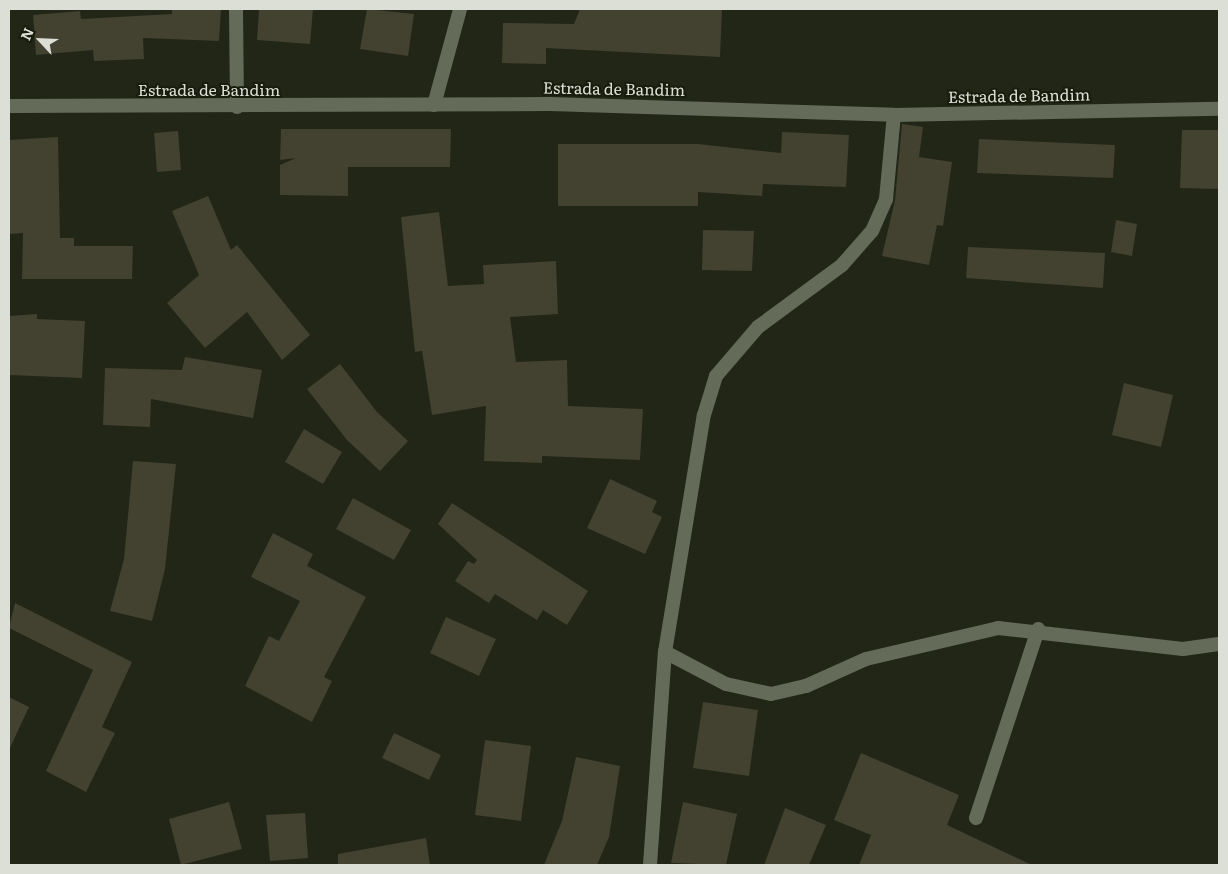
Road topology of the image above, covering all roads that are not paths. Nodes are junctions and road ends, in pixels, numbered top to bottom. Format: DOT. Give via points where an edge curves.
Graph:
graph roads {
  1 [pos="236,9"];
  2 [pos="460,9"];
  3 [pos="434,105"];
  4 [pos="9,106"];
  5 [pos="237,107"];
  6 [pos="1219,109"];
  7 [pos="894,115"];
  8 [pos="1038,629"];
  9 [pos="1219,644"];
  10 [pos="665,652"];
  11 [pos="976,818"];
  12 [pos="650,865"];
  1 -- 5 [label="street"];
  2 -- 3 [label="street"];
  3 -- 5 [label="street, Estrada de Bandim"];
  3 -- 7 [label="street, Estrada de Bandim" via="668,106"];
  4 -- 5 [label="street, Estrada de Bandim"];
  6 -- 7 [label="street, Estrada de Bandim"];
  7 -- 10 [label="street" via="886,199 872,231 842,265 758,327 716,376 704,415"];
  8 -- 9 [label="street" via="1182,649"];
  8 -- 10 [label="street" via="998,628 964,633 866,660 806,686 771,694 726,684"];
  8 -- 11 [label="street"];
  10 -- 12 [label="street"];
}
